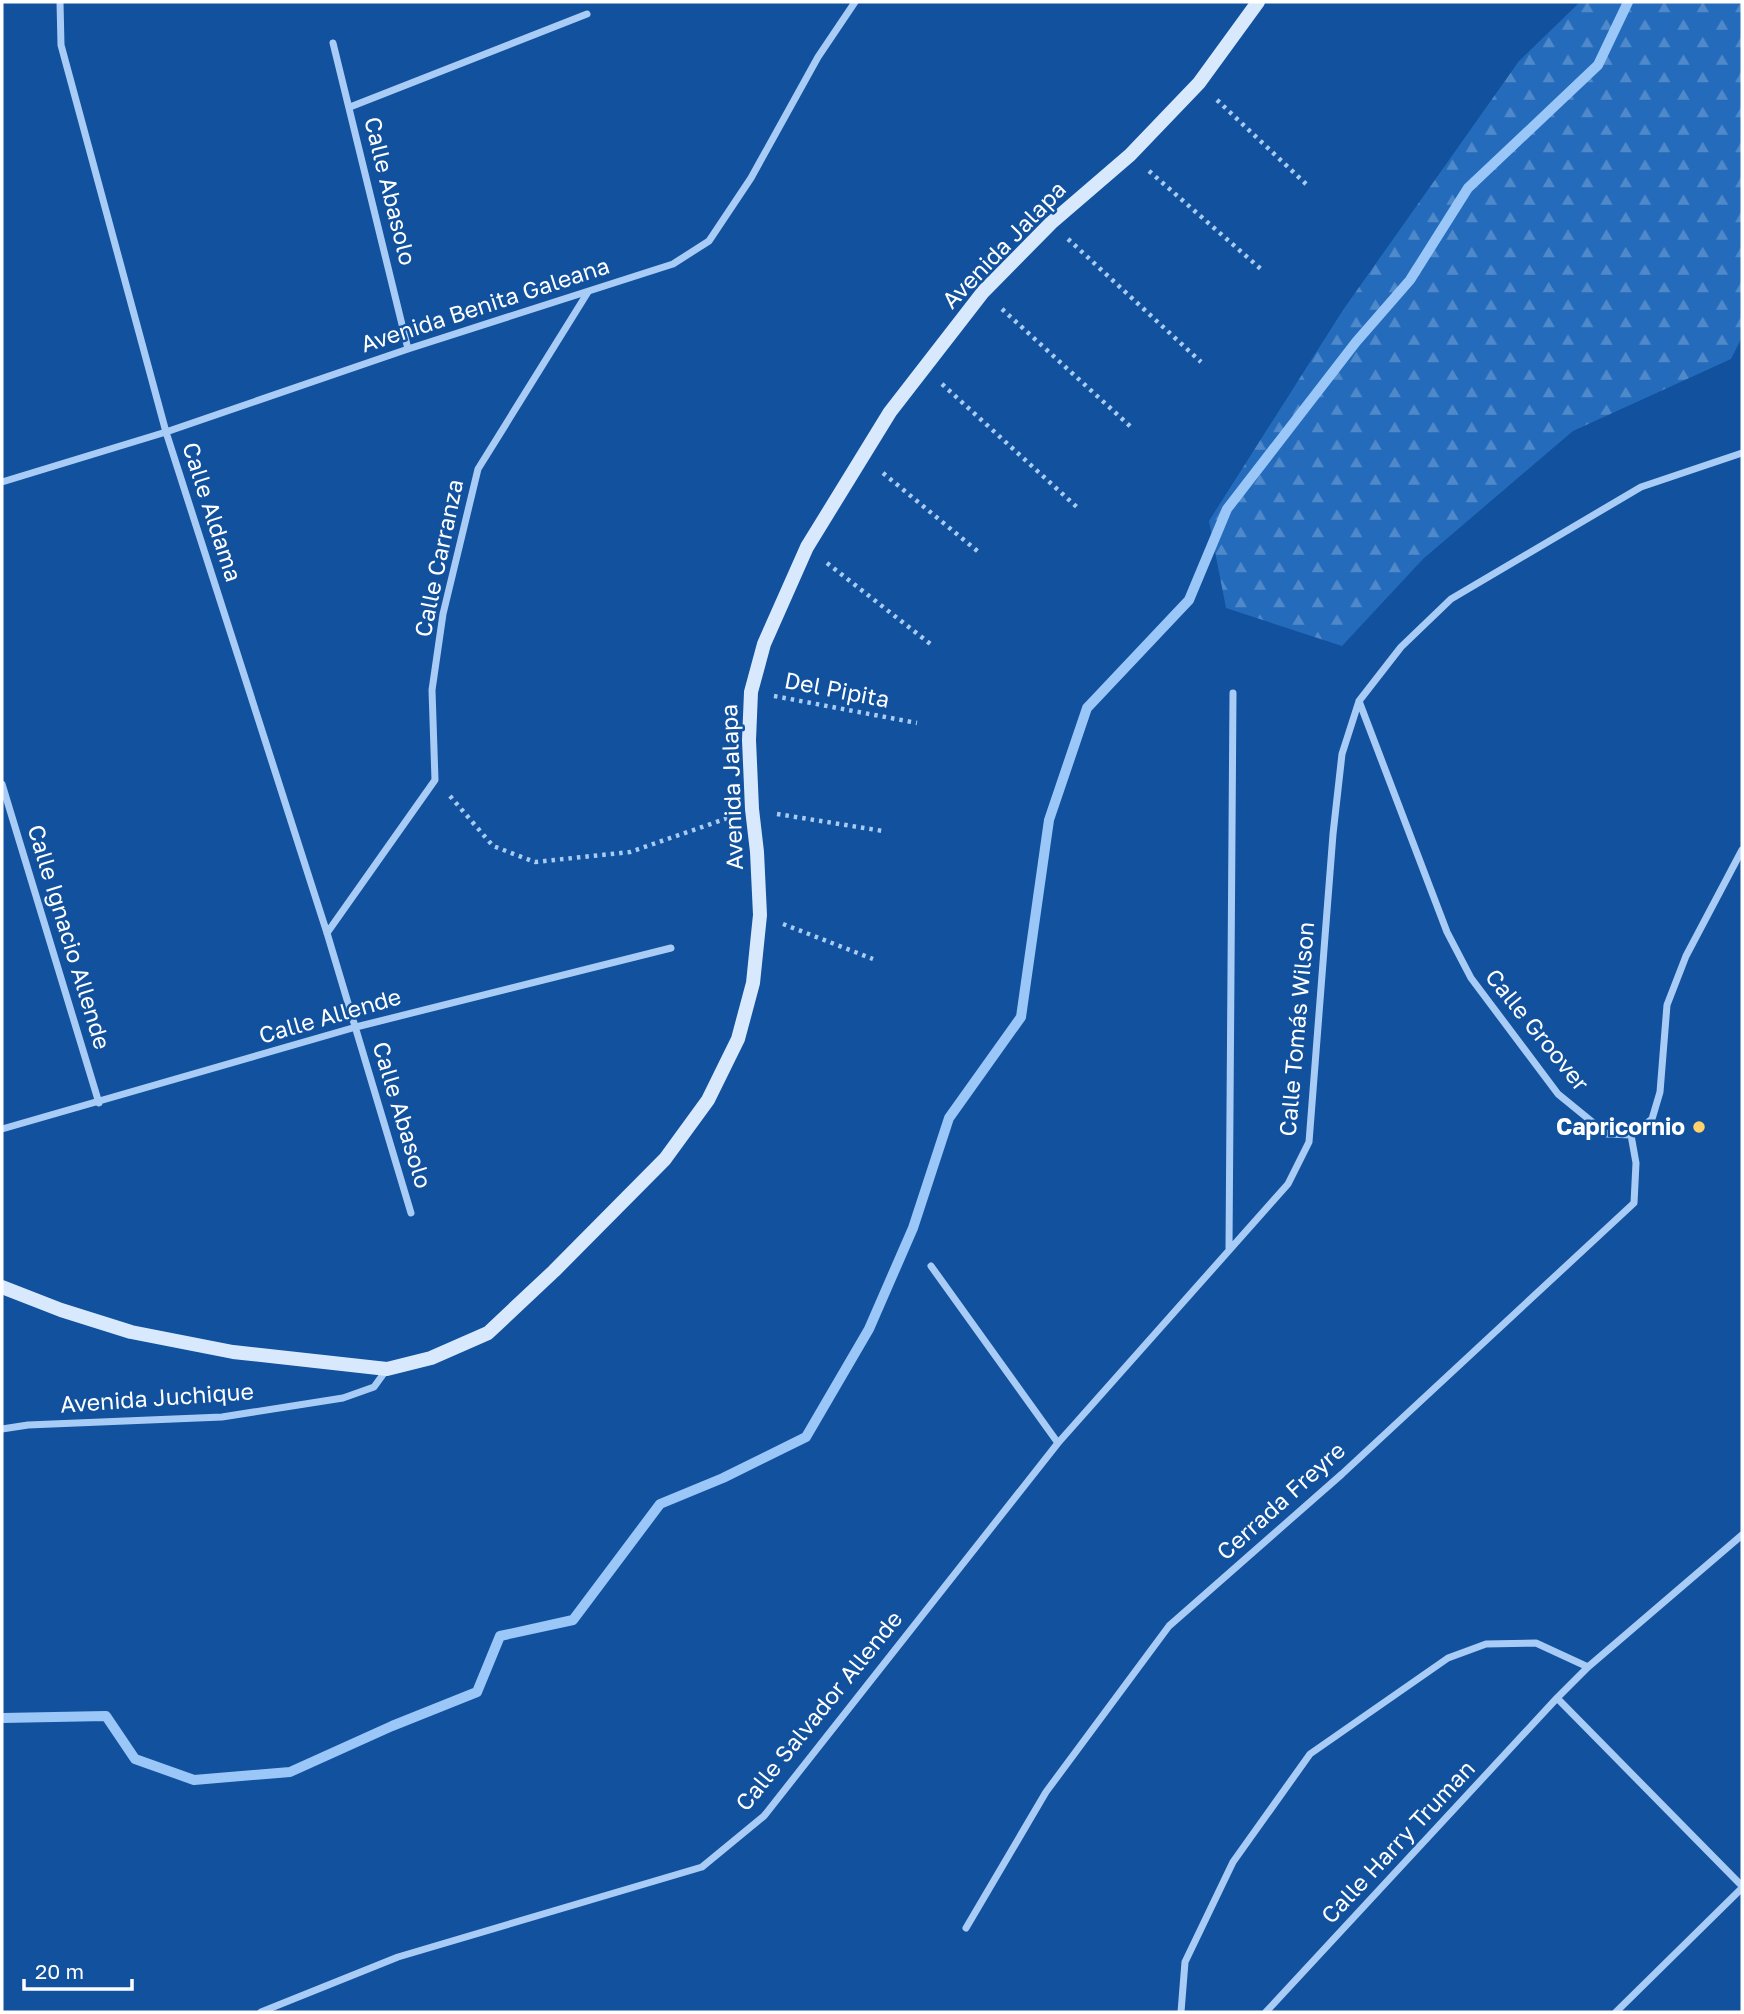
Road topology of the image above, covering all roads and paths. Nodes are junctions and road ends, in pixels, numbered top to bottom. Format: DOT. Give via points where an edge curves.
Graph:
graph roads {
  1 [pos="60,2"];
  2 [pos="855,2"];
  3 [pos="1258,2"];
  4 [pos="587,14"];
  5 [pos="333,43"];
  6 [pos="1199,83"];
  7 [pos="349,107"];
  8 [pos="1130,155"];
  9 [pos="1306,184"];
  10 [pos="1051,223"];
  11 [pos="1262,270"];
  12 [pos="588,291"];
  13 [pos="983,292"];
  14 [pos="408,349"];
  15 [pos="1201,362"];
  16 [pos="924,367"];
  17 [pos="1131,427"];
  18 [pos="166,432"];
  19 [pos="1742,453"];
  20 [pos="863,457"];
  21 [pos="2,482"];
  22 [pos="1079,509"];
  23 [pos="807,547"];
  24 [pos="981,554"];
  25 [pos="933,646"];
  26 [pos="751,692"];
  27 [pos="1233,693"];
  28 [pos="1359,701"];
  29 [pos="917,723"];
  30 [pos="435,780"];
  31 [pos="2,783"];
  32 [pos="752,810"];
  33 [pos="883,831"];
  34 [pos="1742,850"];
  35 [pos="760,915"];
  36 [pos="327,933"];
  37 [pos="671,948"];
  38 [pos="873,959"];
  39 [pos="356,1027"];
  40 [pos="99,1103"];
  41 [pos="2,1129"];
  42 [pos="1631,1135"];
  43 [pos="411,1213"];
  44 [pos="1229,1248"];
  45 [pos="931,1266"];
  46 [pos="2,1287"];
  47 [pos="387,1369"];
  48 [pos="2,1430"];
  49 [pos="1058,1443"];
  50 [pos="1742,1535"];
  51 [pos="1588,1667"];
  52 [pos="1557,1698"];
  53 [pos="1742,1887"];
  54 [pos="966,1928"];
  55 [pos="261,2012"];
  56 [pos="1181,2012"];
  57 [pos="1266,2012"];
  58 [pos="1616,2012"];
  1 -- 18 [label="street, Calle Aldama" via="61,44"];
  2 -- 12 [label="street, Avenida Benita Galeana" via="709,241 673,264"];
  3 -- 6 [label="street, Avenida Jalapa"];
  4 -- 7 [label="street"];
  5 -- 7 [label="street, Calle Abasolo"];
  6 -- 8 [label="street, Avenida Jalapa"];
  6 -- 9 [label="path"];
  7 -- 14 [label="street, Calle Abasolo"];
  8 -- 10 [label="street, Avenida Jalapa"];
  8 -- 11 [label="path"];
  10 -- 13 [label="street, Avenida Jalapa"];
  10 -- 15 [label="path"];
  12 -- 14 [label="street, Avenida Benita Galeana"];
  12 -- 30 [label="street, Calle Carranza" via="478,469 443,614 432,690"];
  13 -- 16 [label="street, Avenida Jalapa"];
  13 -- 17 [label="path"];
  14 -- 18 [label="street, Avenida Benita Galeana"];
  16 -- 20 [label="street, Avenida Jalapa"];
  16 -- 22 [label="path"];
  18 -- 21 [label="street, Avenida Benita Galeana"];
  18 -- 36 [label="street, Calle Aldama"];
  19 -- 28 [label="street, Calle Tomás Wilson" via="1641,488 1451,599 1401,647"];
  20 -- 23 [label="street, Avenida Jalapa"];
  20 -- 24 [label="path"];
  23 -- 25 [label="path"];
  23 -- 26 [label="street, Avenida Jalapa" via="764,644"];
  26 -- 29 [label="path, Del Pipita"];
  26 -- 32 [label="street, Avenida Jalapa"];
  27 -- 44 [label="street"];
  28 -- 42 [label="street, Calle Groover" via="1447,932 1471,978 1558,1094 1607,1135"];
  28 -- 44 [label="street, Calle Tomás Wilson" via="1342,754 1308,1142 1288,1184"];
  30 -- 32 [label="path" via="494,846 535,862 630,852"];
  30 -- 36 [label="street"];
  31 -- 40 [label="street, Calle Ignacio Allende"];
  32 -- 33 [label="path"];
  32 -- 35 [label="street, Avenida Jalapa"];
  34 -- 42 [label="street" via="1686,956 1667,1005 1660,1092 1652,1119"];
  35 -- 38 [label="path"];
  35 -- 47 [label="street, Avenida Jalapa" via="753,983 738,1039 708,1100 665,1159 488,1332 431,1358"];
  36 -- 39 [label="street, Calle Aldama"];
  37 -- 39 [label="street, Calle Allende"];
  39 -- 40 [label="street, Calle Allende"];
  39 -- 43 [label="street, Calle Abasolo"];
  40 -- 41 [label="street, Calle Allende"];
  42 -- 54 [label="street, Cerrada Freyre" via="1636,1163 1634,1203 1342,1474 1169,1626 1046,1792"];
  44 -- 49 [label="street, Calle Salvador Allende"];
  45 -- 49 [label="street"];
  46 -- 47 [label="street" via="131,1332 233,1352"];
  47 -- 48 [label="street, Avenida Juchique" via="373,1387 343,1398 236,1415"];
  49 -- 55 [label="street, Calle Salvador Allende" via="764,1816 702,1867 398,1957"];
  50 -- 51 [label="street, Calle Harry Truman"];
  51 -- 52 [label="street, Calle Harry Truman"];
  51 -- 56 [label="street" via="1536,1643 1486,1644 1448,1657 1310,1754 1233,1862 1185,1962"];
  52 -- 53 [label="street"];
  52 -- 57 [label="street, Calle Harry Truman"];
  53 -- 58 [label="street"];
}
